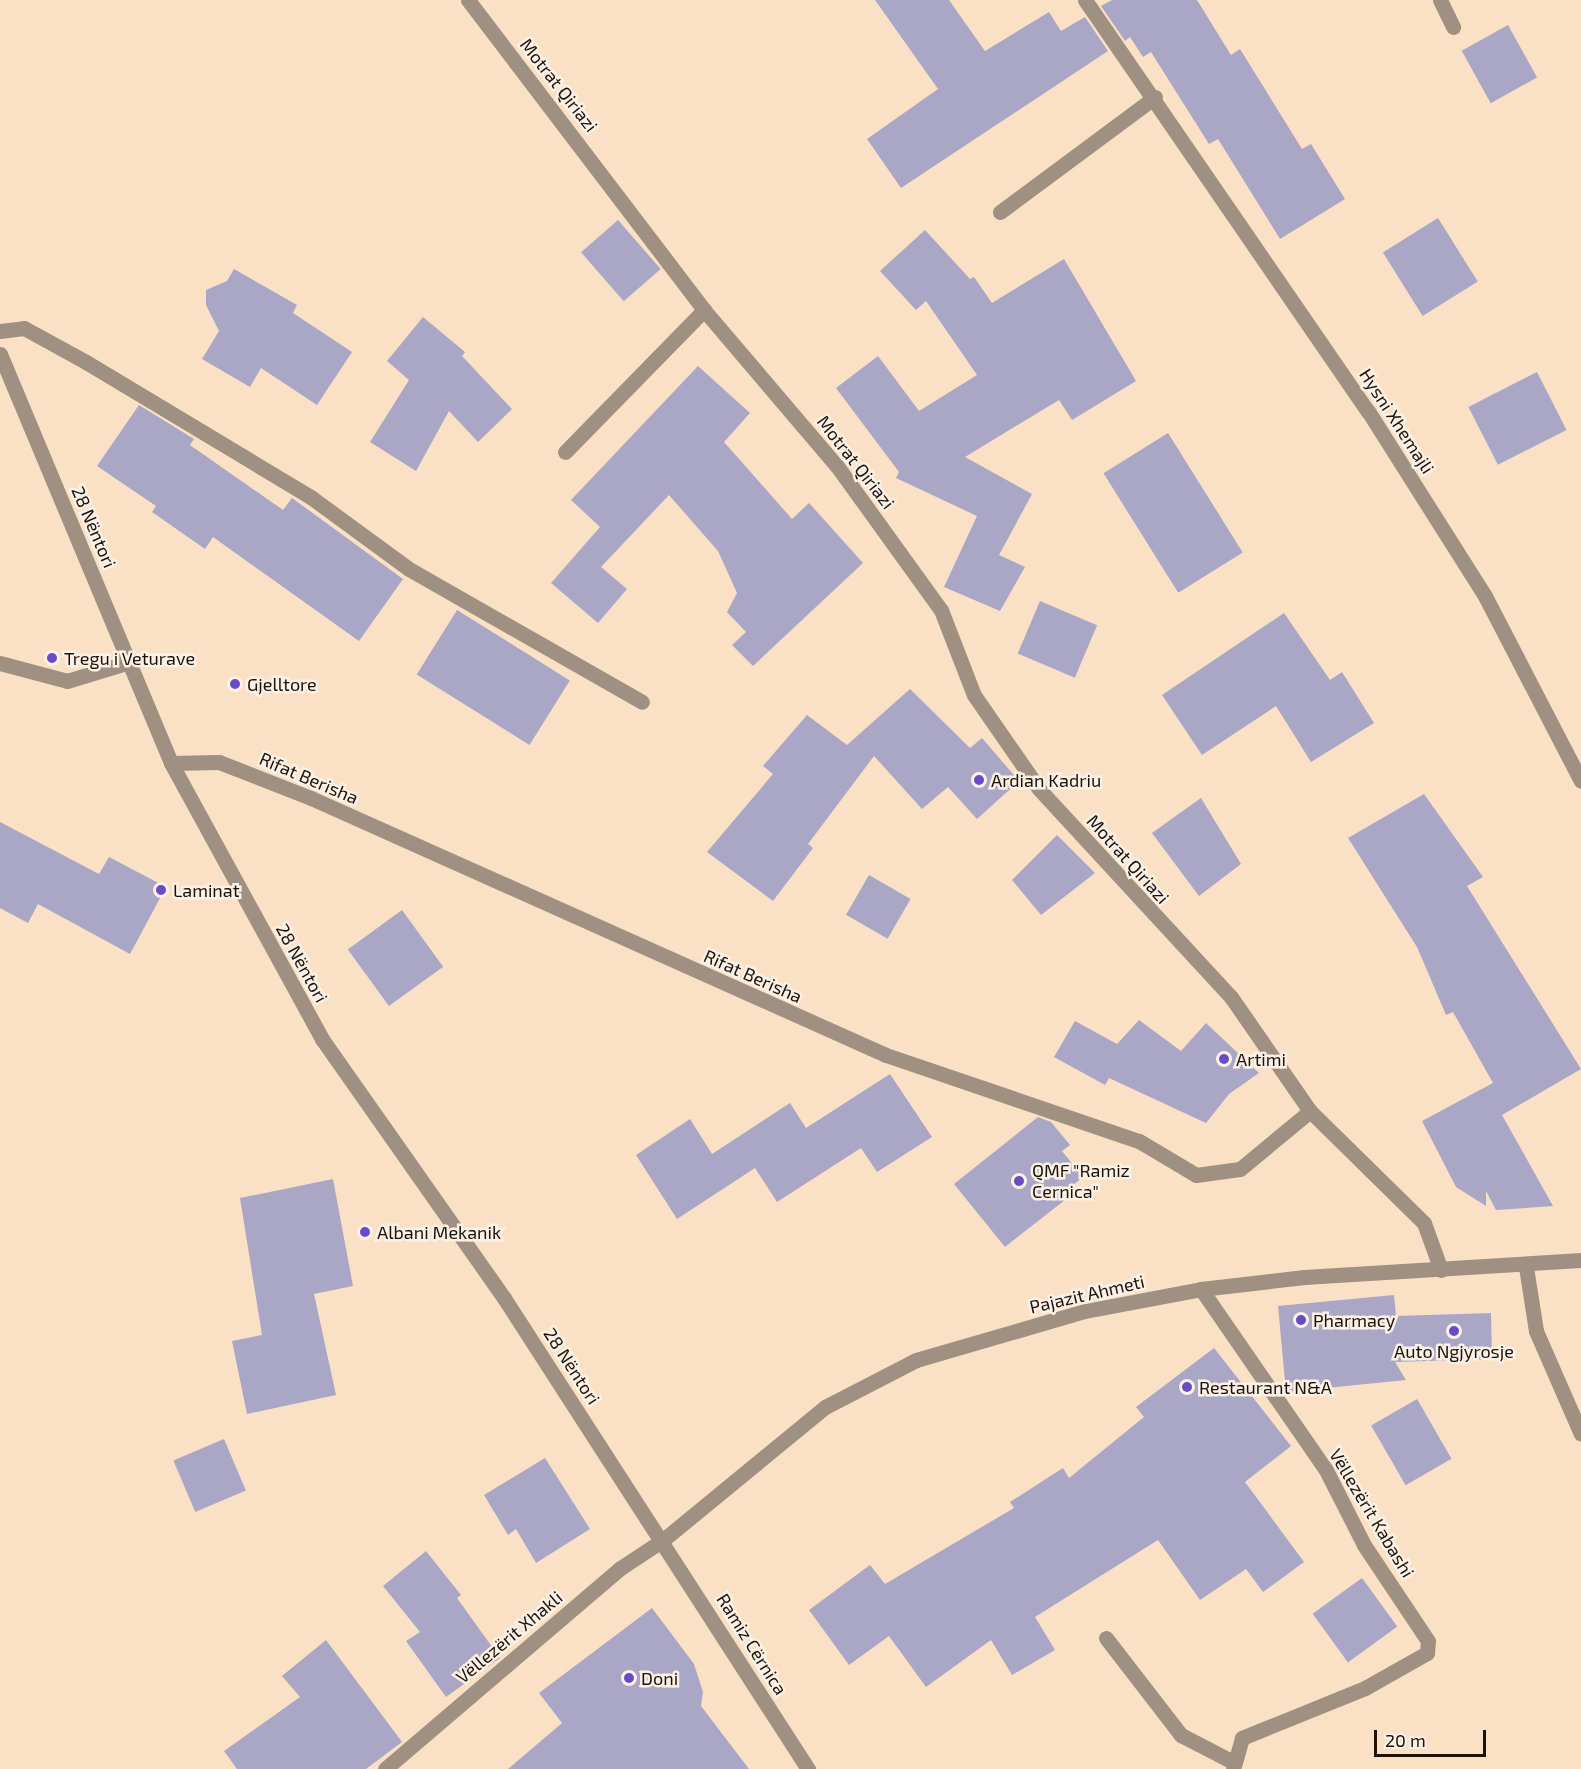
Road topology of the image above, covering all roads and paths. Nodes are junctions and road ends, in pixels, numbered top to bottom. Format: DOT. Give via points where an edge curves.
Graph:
graph roads {
  1 [pos="468,0"];
  2 [pos="1440,0"];
  3 [pos="1088,1"];
  4 [pos="1453,27"];
  5 [pos="1155,97"];
  6 [pos="1000,212"];
  7 [pos="704,310"];
  8 [pos="0,331"];
  9 [pos="0,354"];
  10 [pos="566,452"];
  11 [pos="130,662"];
  12 [pos="0,663"];
  13 [pos="642,702"];
  14 [pos="171,763"];
  15 [pos="1581,781"];
  16 [pos="1310,1111"];
  17 [pos="1581,1260"];
  18 [pos="1526,1267"];
  19 [pos="1441,1270"];
  20 [pos="1201,1289"];
  21 [pos="1581,1434"];
  22 [pos="663,1540"];
  23 [pos="1106,1638"];
  24 [pos="1233,1766"];
  25 [pos="385,1769"];
  26 [pos="808,1769"];
  1 -- 7 [label="street, Motrat Qiriazi"];
  2 -- 4 [label="street"];
  3 -- 5 [label="street, Hysni Xhemajli"];
  5 -- 6 [label="street"];
  5 -- 15 [label="street, Hysni Xhemajli" via="1368,411 1485,596"];
  7 -- 10 [label="street"];
  7 -- 16 [label="street, Motrat Qiriazi" via="837,465 941,609 974,695 1039,789 1231,998"];
  8 -- 13 [label="street" via="24,328 86,362 312,498 409,569"];
  9 -- 11 [label="street, 28 Nëntori"];
  11 -- 12 [label="street" via="67,681"];
  11 -- 14 [label="street, 28 Nëntori"];
  14 -- 16 [label="street, Rifat Berisha" via="219,762 311,798 876,1051 1139,1141 1196,1175 1240,1169"];
  14 -- 22 [label="street, 28 Nëntori" via="321,1039 504,1298"];
  16 -- 19 [label="street, Motrat Qiriazi" via="1424,1222"];
  17 -- 18 [label="street, Pajazit Ahmeti"];
  18 -- 19 [label="street, Pajazit Ahmeti"];
  18 -- 21 [label="street" via="1536,1331"];
  19 -- 20 [label="street, Pajazit Ahmeti" via="1304,1277"];
  20 -- 22 [label="street, Pajazit Ahmeti" via="1085,1311 916,1360 825,1407"];
  20 -- 24 [label="street, Vëllezërit Kabashi" via="1326,1470 1364,1545 1428,1641 1427,1653 1365,1688 1242,1738"];
  22 -- 25 [label="street, Vëllezërit Xhakli" via="620,1569"];
  22 -- 26 [label="street, Ramiz Cërnica"];
  23 -- 24 [label="street" via="1181,1735"];
}
